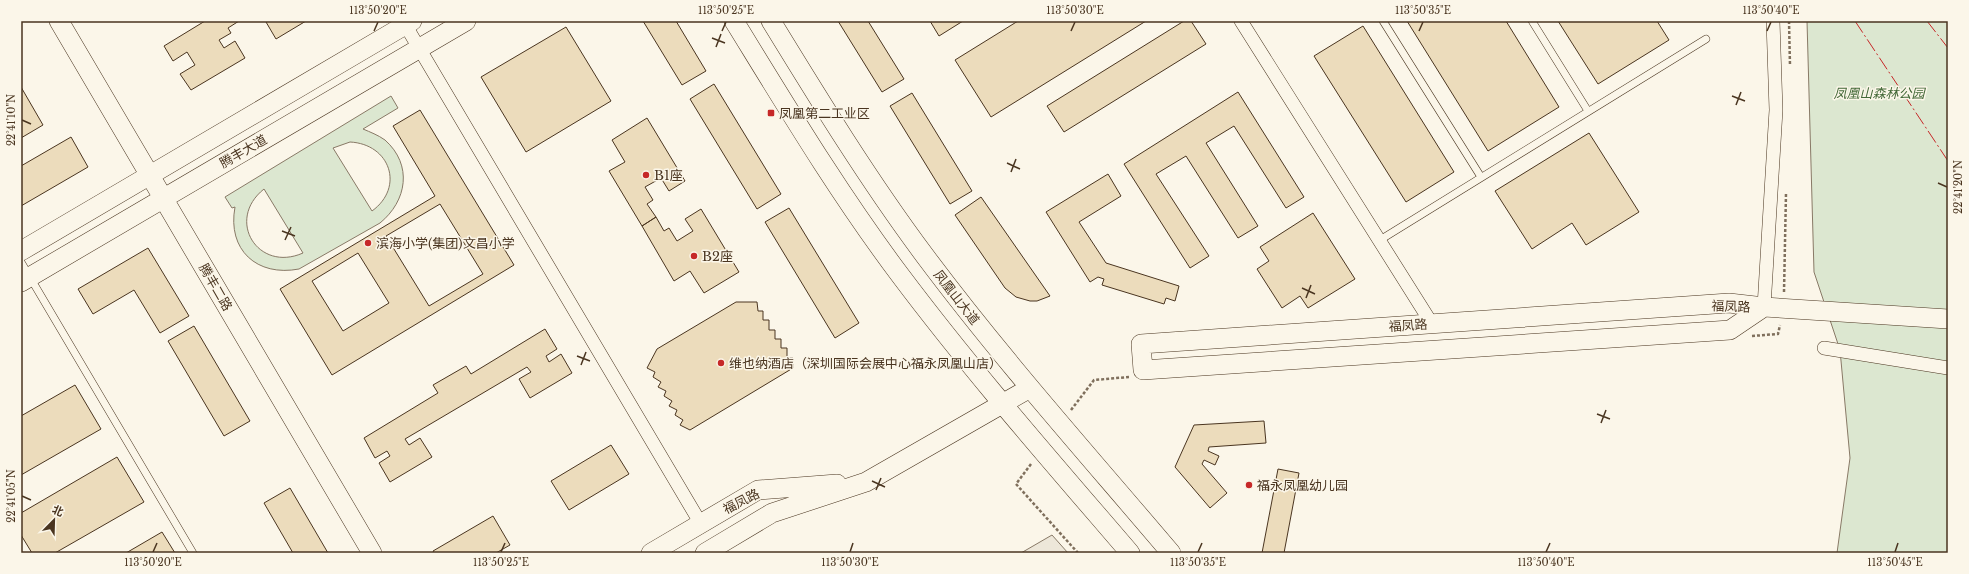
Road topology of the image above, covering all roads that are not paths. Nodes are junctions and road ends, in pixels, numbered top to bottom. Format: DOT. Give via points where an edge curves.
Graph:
graph roads {
  1 [pos="59,21"];
  2 [pos="466,21"];
  3 [pos="734,21"];
  4 [pos="771,21"];
  5 [pos="1241,21"];
  6 [pos="1383,21"];
  7 [pos="1532,21"];
  8 [pos="1773,21"];
  9 [pos="407,22"];
  10 [pos="1706,39"];
  11 [pos="419,48"];
  12 [pos="1588,111"];
  13 [pos="150,175"];
  14 [pos="1481,177"];
  15 [pos="163,198"];
  16 [pos="1380,240"];
  17 [pos="21,251"];
  18 [pos="24,273"];
  19 [pos="1764,307"];
  20 [pos="1948,319"];
  21 [pos="1432,324"];
  22 [pos="1824,348"];
  23 [pos="1948,368"];
  24 [pos="1030,388"];
  25 [pos="1003,404"];
  26 [pos="866,482"];
  27 [pos="701,524"];
  28 [pos="193,553"];
  29 [pos="372,553"];
  30 [pos="652,553"];
  31 [pos="705,553"];
  32 [pos="1130,553"];
  33 [pos="1171,553"];
  1 -- 13 [label="main road, 腾丰二路"];
  2 -- 11 [label="main road, 腾丰大道"];
  3 -- 25 [label="main road" via="830,177 860,220 936,322"];
  4 -- 24 [label="main road, 凤凰山大道" via="857,160 890,208 961,303"];
  5 -- 16 [label="street"];
  6 -- 14 [label="lane"];
  7 -- 12 [label="lane"];
  8 -- 19 [label="street" via="1776,110"];
  9 -- 11 [label="street"];
  9 -- 13 [label="main road, 腾丰大道"];
  10 -- 12 [label="lane"];
  11 -- 15 [label="main road, 腾丰大道"];
  11 -- 27 [label="street"];
  12 -- 14 [label="lane"];
  13 -- 15 [label="main road, 腾丰二路"];
  13 -- 17 [label="main road, 腾丰大道"];
  14 -- 16 [label="lane"];
  15 -- 18 [label="main road, 腾丰大道"];
  15 -- 29 [label="main road, 腾丰二路"];
  16 -- 21 [label="street"];
  18 -- 28 [label="lane"];
  19 -- 20 [label="main road"];
  19 -- 21 [label="main road, 福凤路" via="1729,303"];
  19 -- 21 [label="main road, 福凤路" via="1730,330 1143,370 1141,344"];
  22 -- 23 [label="street"];
  24 -- 25 [label="main road, 福凤路"];
  24 -- 33 [label="main road, 凤凰山大道"];
  25 -- 26 [label="main road, 福凤路"];
  25 -- 32 [label="main road"];
  26 -- 27 [label="main road, 福凤路" via="758,490"];
  26 -- 31 [label="main road, 福凤路" via="772,513"];
  27 -- 30 [label="main road, 福凤路"];
}
